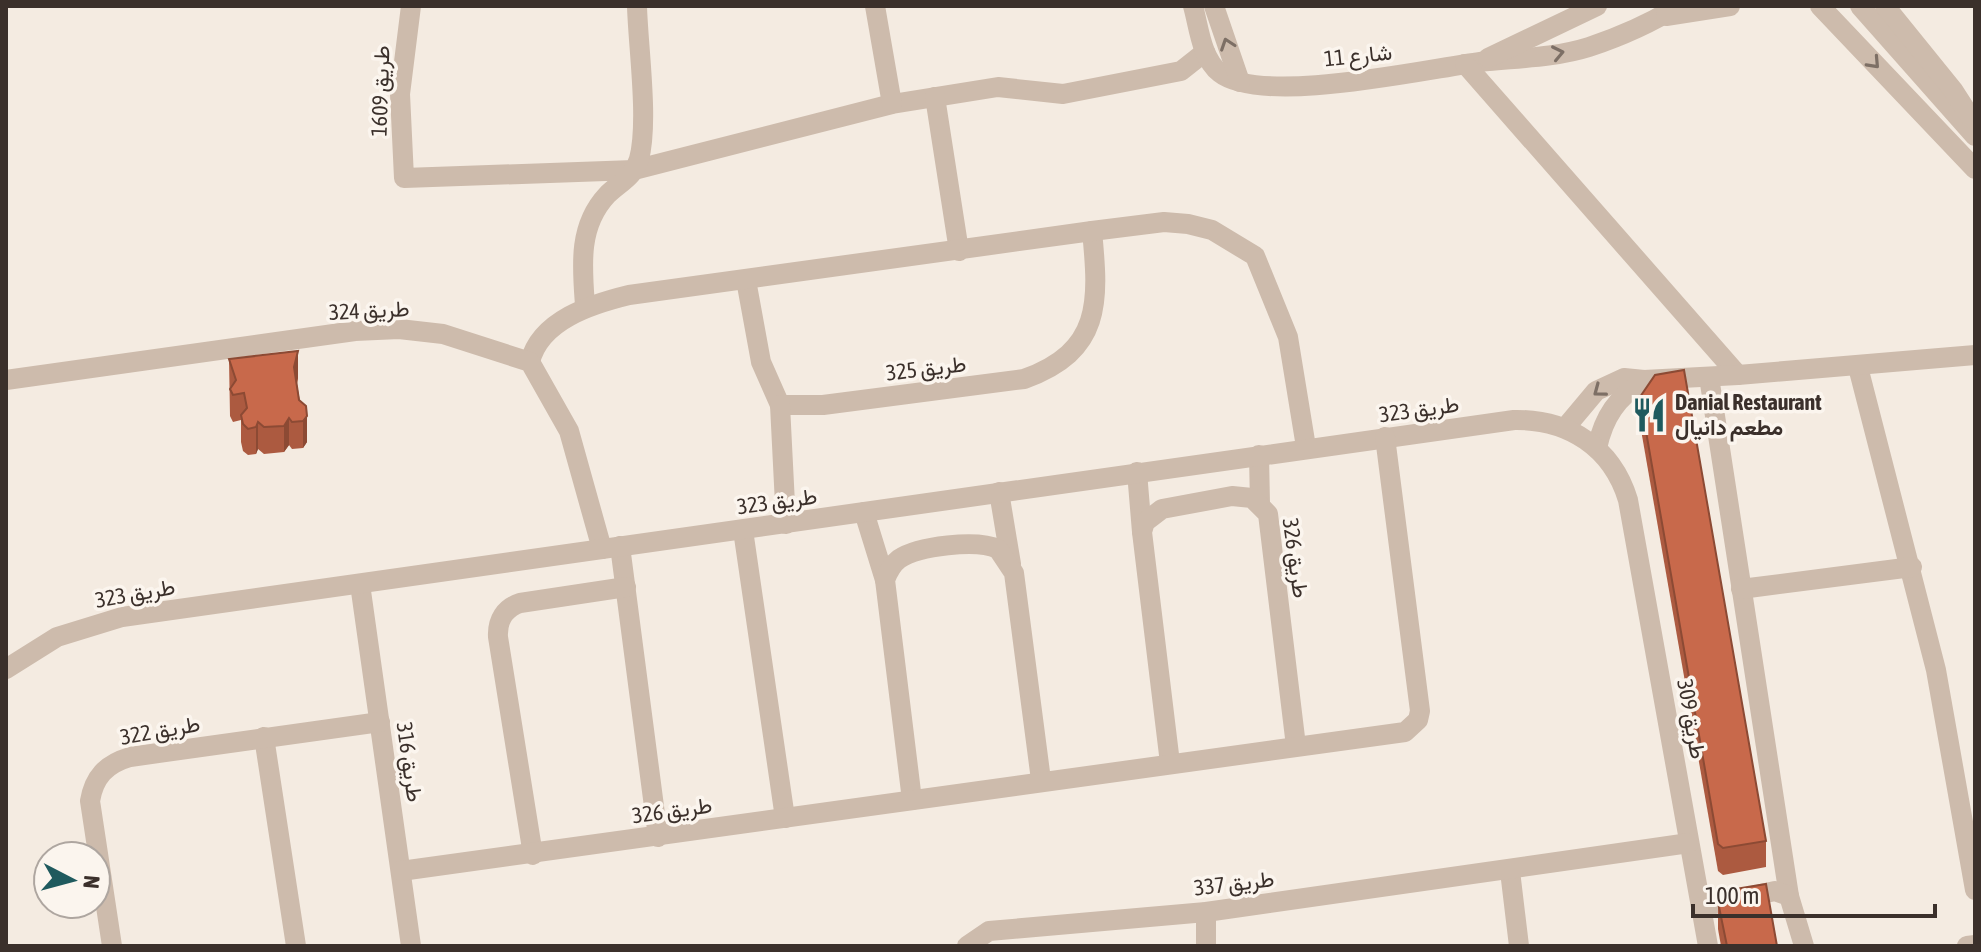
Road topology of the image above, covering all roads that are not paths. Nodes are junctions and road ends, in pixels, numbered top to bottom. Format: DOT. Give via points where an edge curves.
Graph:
graph roads {
  1 [pos="411,6"];
  2 [pos="637,6"];
  3 [pos="875,6"];
  4 [pos="1193,6"];
  5 [pos="1214,6"];
  6 [pos="1597,6"];
  7 [pos="1730,6"];
  8 [pos="1820,6"];
  9 [pos="1860,6"];
  10 [pos="1885,6"];
  11 [pos="1670,11"];
  12 [pos="1205,52"];
  13 [pos="1473,63"];
  14 [pos="1240,82"];
  15 [pos="935,97"];
  16 [pos="892,104"];
  17 [pos="1975,124"];
  18 [pos="1975,136"];
  19 [pos="1975,169"];
  20 [pos="634,170"];
  21 [pos="1092,231"];
  22 [pos="959,251"];
  23 [pos="746,280"];
  24 [pos="585,305"];
  25 [pos="1975,355"];
  26 [pos="530,362"];
  27 [pos="1858,367"];
  28 [pos="1738,375"];
  29 [pos="1709,377"];
  30 [pos="6,380"];
  31 [pos="1644,380"];
  32 [pos="780,405"];
  33 [pos="1565,428"];
  34 [pos="1385,437"];
  35 [pos="1306,447"];
  36 [pos="1597,448"];
  37 [pos="1259,455"];
  38 [pos="1137,472"];
  39 [pos="999,492"];
  40 [pos="1628,500"];
  41 [pos="1260,504"];
  42 [pos="864,512"];
  43 [pos="786,524"];
  44 [pos="743,530"];
  45 [pos="1142,532"];
  46 [pos="611,548"];
  47 [pos="1011,564"];
  48 [pos="1912,567"];
  49 [pos="885,580"];
  50 [pos="360,584"];
  51 [pos="626,587"];
  52 [pos="1741,589"];
  53 [pos="6,669"];
  54 [pos="380,722"];
  55 [pos="264,737"];
  56 [pos="1296,746"];
  57 [pos="1170,763"];
  58 [pos="1041,780"];
  59 [pos="912,800"];
  60 [pos="785,818"];
  61 [pos="658,837"];
  62 [pos="1689,843"];
  63 [pos="533,855"];
  64 [pos="401,871"];
  65 [pos="1510,871"];
  66 [pos="1975,890"];
  67 [pos="1789,896"];
  68 [pos="1701,907"];
  69 [pos="1206,912"];
  70 [pos="407,945"];
  71 [pos="1975,945"];
  72 [pos="112,946"];
  73 [pos="296,946"];
  74 [pos="967,946"];
  75 [pos="1206,946"];
  76 [pos="1519,946"];
  77 [pos="1708,946"];
  78 [pos="1804,946"];
  79 [pos="1967,946"];
  1 -- 20 [label="street, طريق 1609" via="400,94 404,178"];
  2 -- 20 [label="street" via="640,146"];
  3 -- 16 [label="street"];
  4 -- 12 [label="street"];
  14 -- 5 [label="street, one-way"];
  6 -- 13 [label="street, شارع 11"];
  7 -- 11 [label="street, شارع 11"];
  8 -- 19 [label="street, one-way"];
  9 -- 18 [label="street"];
  10 -- 17 [label="street"];
  13 -- 11 [label="street, شارع 11, one-way" via="1588,47"];
  12 -- 14 [label="street" via="1222,75"];
  12 -- 15 [label="street" via="1181,71 1063,94 998,87"];
  13 -- 14 [label="street, شارع 11" via="1366,81"];
  13 -- 28 [label="street"];
  15 -- 16 [label="street"];
  15 -- 22 [label="street"];
  16 -- 20 [label="street"];
  20 -- 24 [label="street" via="606,197 588,226 583,245"];
  21 -- 22 [label="street"];
  21 -- 32 [label="street, طريق 325" via="1096,307 1079,343 1049,370 1024,379 823,405"];
  21 -- 35 [label="street" via="1188,224 1212,230 1255,256 1288,337"];
  22 -- 23 [label="street"];
  23 -- 24 [label="street"];
  23 -- 32 [label="street" via="761,362"];
  24 -- 26 [label="street" via="533,347"];
  25 -- 27 [label="street"];
  26 -- 30 [label="street, طريق 324" via="473,341 399,329"];
  26 -- 46 [label="street" via="569,431"];
  27 -- 28 [label="street"];
  27 -- 48 [label="street"];
  28 -- 29 [label="street"];
  29 -- 31 [label="street"];
  29 -- 52 [label="street"];
  31 -- 33 [label="street, one-way" via="1624,378 1596,391"];
  31 -- 36 [label="street" via="1602,423"];
  32 -- 43 [label="street"];
  33 -- 34 [label="street, طريق 323" via="1514,420"];
  33 -- 36 [label="street, طريق 323"];
  34 -- 35 [label="street, طريق 323"];
  34 -- 56 [label="street, طريق 326" via="1418,720 1405,732"];
  35 -- 37 [label="street, طريق 323"];
  36 -- 40 [label="street, طريق 323" via="1620,477"];
  37 -- 38 [label="street, طريق 323"];
  37 -- 41 [label="street"];
  38 -- 39 [label="street, طريق 323"];
  38 -- 45 [label="street"];
  39 -- 42 [label="street, طريق 323"];
  39 -- 47 [label="street"];
  40 -- 62 [label="street, طريق 309"];
  41 -- 45 [label="street, طريق 326" via="1232,496 1162,509 1145,522"];
  41 -- 56 [label="street, طريق 326" via="1268,514"];
  42 -- 43 [label="street, طريق 323"];
  42 -- 49 [label="street"];
  43 -- 44 [label="street, طريق 323"];
  44 -- 46 [label="street, طريق 323"];
  44 -- 60 [label="street"];
  45 -- 57 [label="street"];
  46 -- 50 [label="street, طريق 323"];
  46 -- 51 [label="street"];
  47 -- 49 [label="street" via="998,549 969,543 910,554 894,563"];
  47 -- 58 [label="street"];
  48 -- 52 [label="street"];
  48 -- 66 [label="street"];
  49 -- 59 [label="street"];
  50 -- 53 [label="street, طريق 323" via="122,617 57,637"];
  50 -- 54 [label="street, طريق 316"];
  51 -- 61 [label="street"];
  51 -- 63 [label="street" via="520,603 499,622"];
  52 -- 67 [label="street"];
  54 -- 55 [label="street, طريق 322"];
  54 -- 64 [label="street, طريق 316"];
  55 -- 72 [label="street, طريق 322" via="130,757 102,772 92,791 90,812"];
  55 -- 73 [label="street"];
  56 -- 57 [label="street, طريق 326"];
  57 -- 58 [label="street, طريق 326"];
  58 -- 59 [label="street, طريق 326"];
  59 -- 60 [label="street, طريق 326"];
  60 -- 61 [label="street, طريق 326"];
  61 -- 63 [label="street, طريق 326"];
  62 -- 65 [label="street, طريق 337"];
  62 -- 68 [label="street, طريق 309"];
  63 -- 64 [label="street, طريق 326"];
  64 -- 70 [label="street, طريق 316"];
  65 -- 69 [label="street, طريق 337"];
  65 -- 76 [label="street"];
  67 -- 68 [label="street" via="1775,891"];
  67 -- 78 [label="street"];
  68 -- 77 [label="street, طريق 309"];
  69 -- 74 [label="street, طريق 337" via="989,931"];
  69 -- 75 [label="street"];
  71 -- 79 [label="street"];
}
